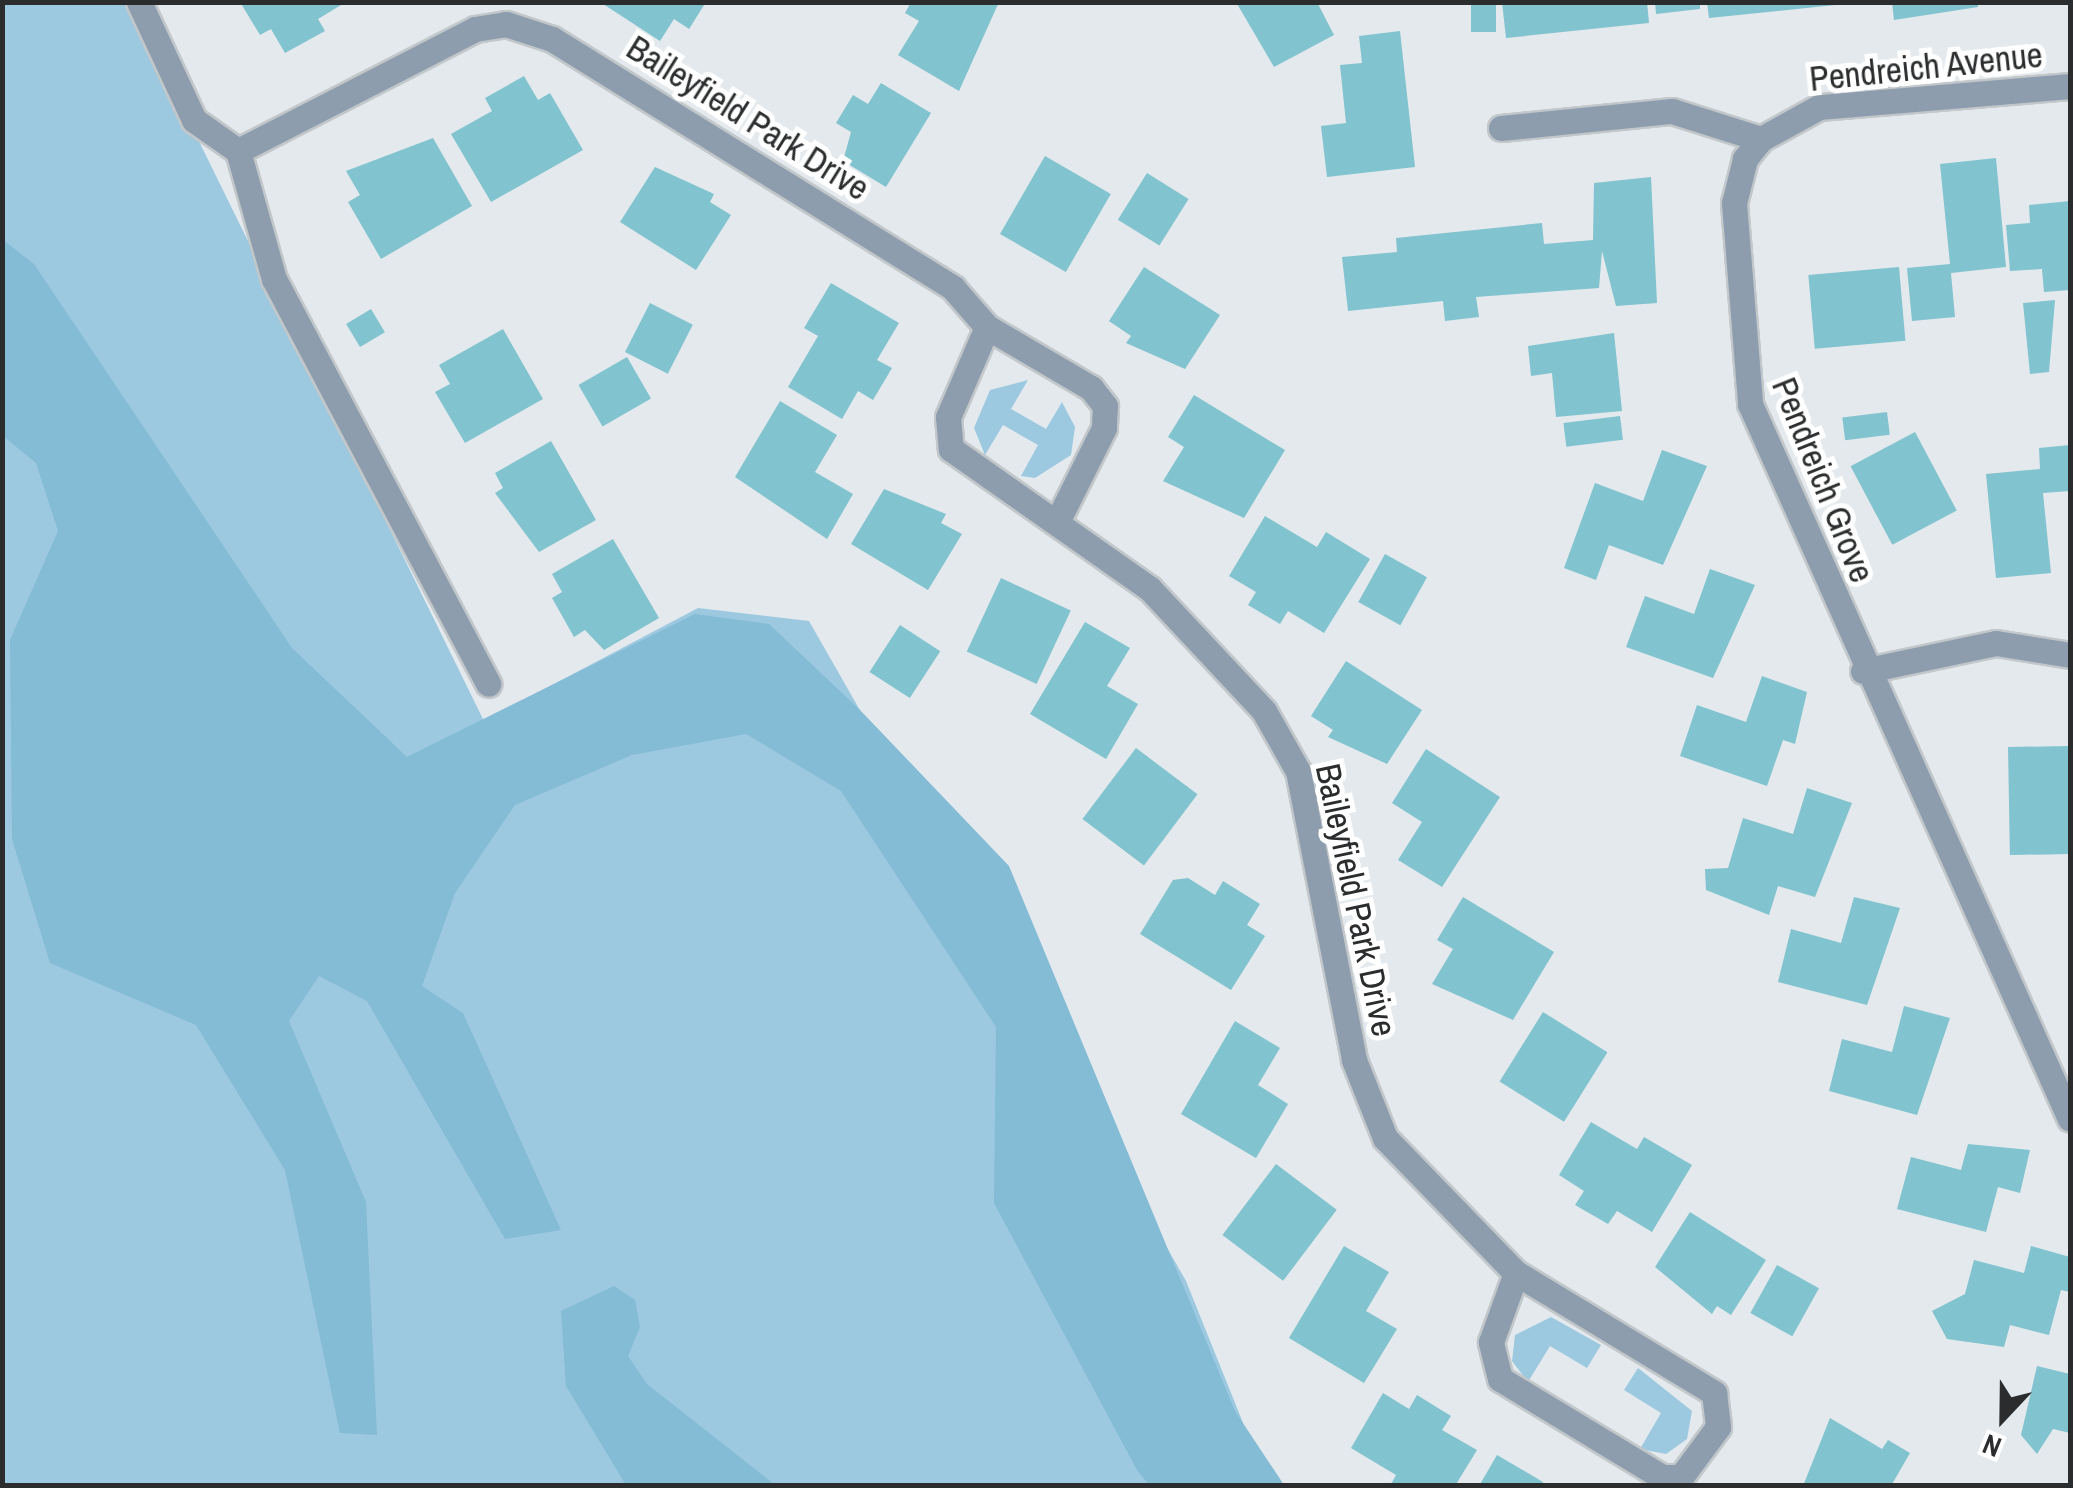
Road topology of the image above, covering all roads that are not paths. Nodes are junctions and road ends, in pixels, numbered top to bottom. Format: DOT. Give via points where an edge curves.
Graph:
graph roads {
  1 [pos="140,2"];
  2 [pos="2070,86"];
  3 [pos="1501,128"];
  4 [pos="1762,139"];
  5 [pos="238,151"];
  6 [pos="987,327"];
  7 [pos="1058,520"];
  8 [pos="2070,655"];
  9 [pos="1863,670"];
  10 [pos="488,684"];
  11 [pos="2070,1120"];
  12 [pos="1516,1273"];
  1 -- 5 [label="street" via="194,120"];
  2 -- 4 [label="street, Pendreich Avenue" via="1819,107"];
  3 -- 4 [label="street" via="1672,111"];
  4 -- 9 [label="street, Pendreich Grove" via="1745,160 1734,202 1742,367"];
  5 -- 6 [label="street, Baileyfield Park Drive" via="475,30 530,29 952,288"];
  5 -- 10 [label="street" via="274,279"];
  6 -- 7 [label="street, Baileyfield Park Drive" via="946,436 951,449"];
  6 -- 7 [label="street, Baileyfield Park Drive" via="1091,388 1105,406 1104,428"];
  7 -- 12 [label="street, Baileyfield Park Drive" via="1198,634 1264,710 1298,772 1366,1097 1385,1138 1436,1200"];
  8 -- 9 [label="street" via="1996,643"];
  9 -- 11 [label="street, Pendreich Grove"];
  12 -- 12 [label="street, Baileyfield Park Drive" via="1714,1393 1718,1428 1681,1477 1662,1477 1500,1380 1491,1342"];
}
